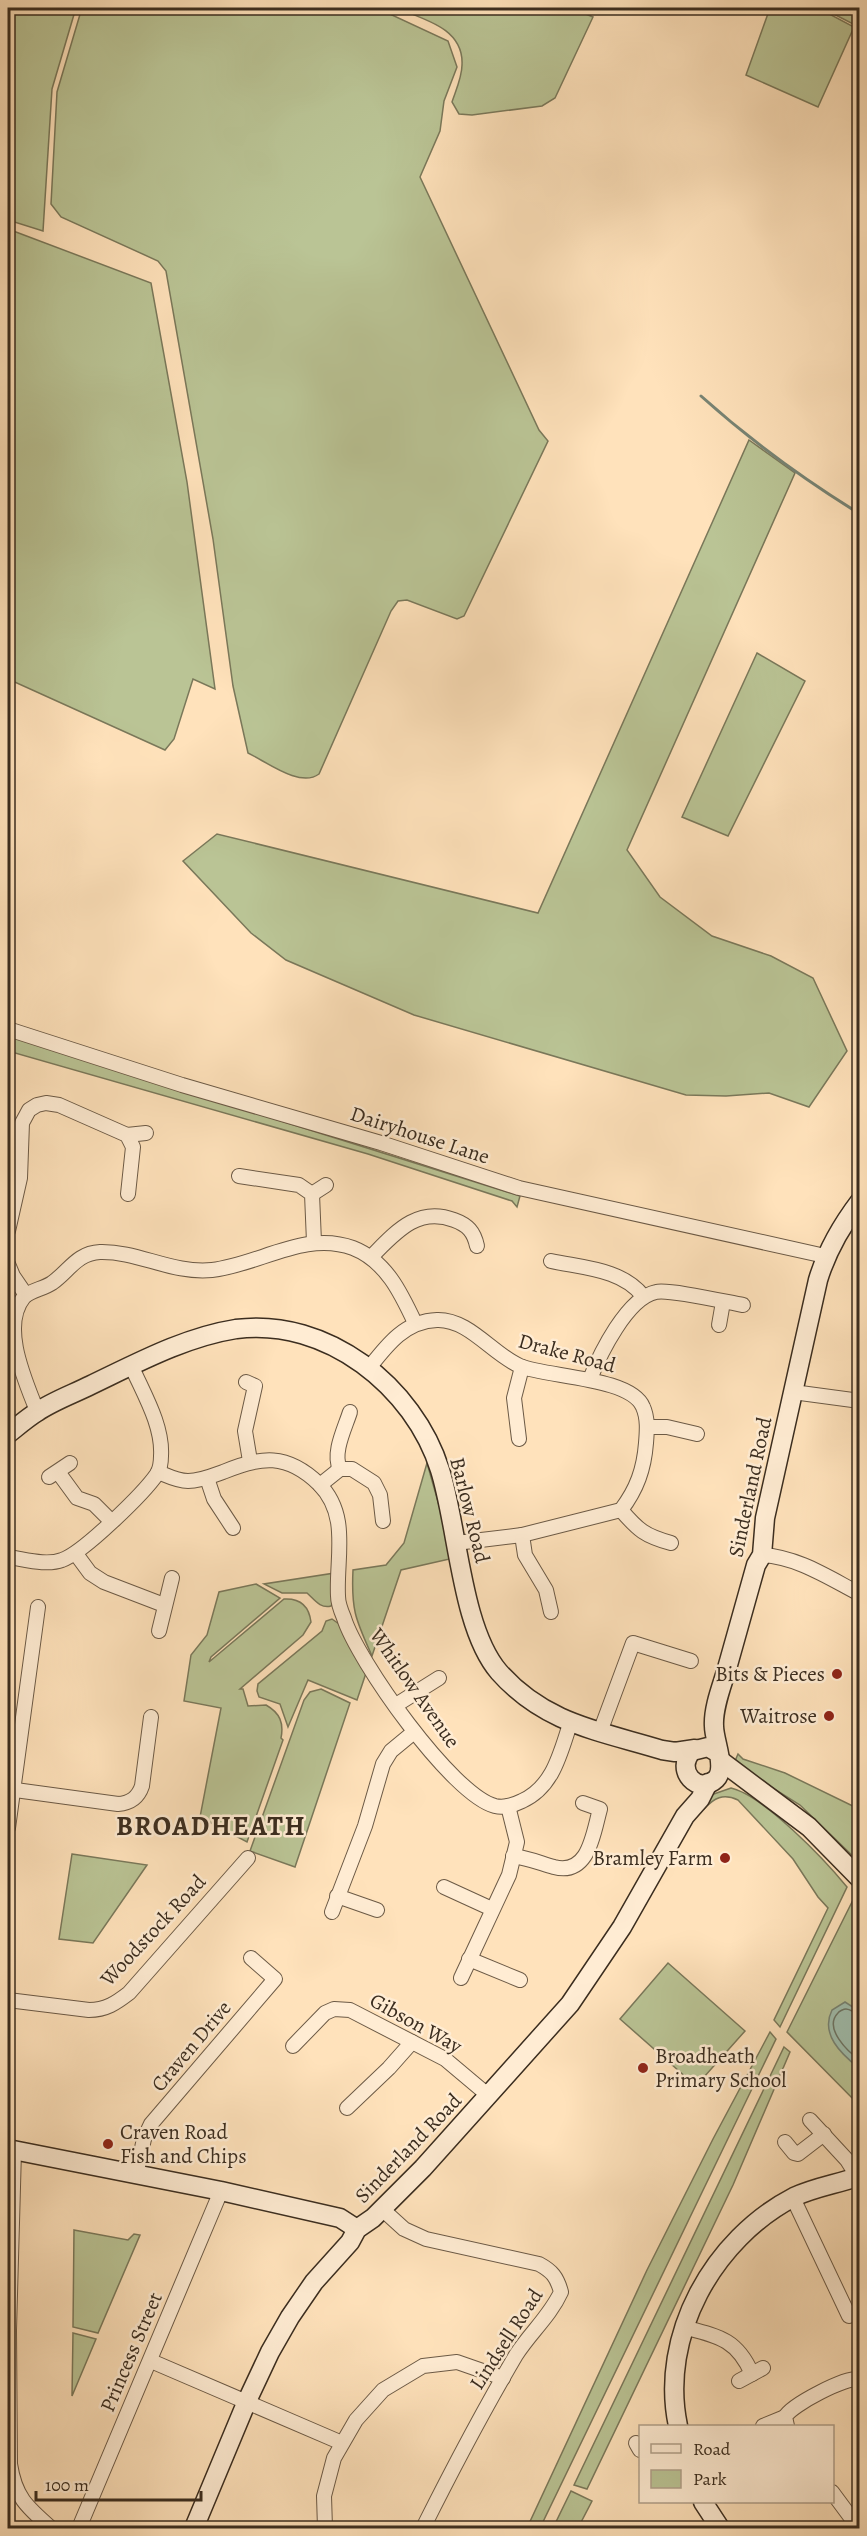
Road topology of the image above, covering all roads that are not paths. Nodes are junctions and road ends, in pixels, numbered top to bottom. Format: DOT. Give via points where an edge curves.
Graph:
graph roads {
  1 [pos="8,1029"];
  2 [pos="146,1133"];
  3 [pos="127,1135"];
  4 [pos="239,1176"];
  5 [pos="326,1185"];
  6 [pos="128,1194"];
  7 [pos="312,1194"];
  8 [pos="860,1201"];
  9 [pos="8,1231"];
  10 [pos="314,1242"];
  11 [pos="477,1246"];
  12 [pos="825,1256"];
  13 [pos="371,1257"];
  14 [pos="551,1261"];
  15 [pos="8,1264"];
  16 [pos="26,1295"];
  17 [pos="643,1296"];
  18 [pos="723,1302"];
  19 [pos="743,1305"];
  20 [pos="415,1323"];
  21 [pos="719,1325"];
  22 [pos="131,1365"];
  23 [pos="522,1367"];
  24 [pos="369,1368"];
  25 [pos="590,1379"];
  26 [pos="246,1382"];
  27 [pos="793,1392"];
  28 [pos="860,1401"];
  29 [pos="37,1412"];
  30 [pos="350,1412"];
  31 [pos="648,1427"];
  32 [pos="8,1434"];
  33 [pos="697,1434"];
  34 [pos="519,1440"];
  35 [pos="250,1461"];
  36 [pos="70,1463"];
  37 [pos="340,1469"];
  38 [pos="158,1472"];
  39 [pos="207,1478"];
  40 [pos="320,1485"];
  41 [pos="621,1510"];
  42 [pos="111,1521"];
  43 [pos="383,1521"];
  44 [pos="233,1528"];
  45 [pos="522,1535"];
  46 [pos="456,1543"];
  47 [pos="671,1543"];
  48 [pos="76,1554"];
  49 [pos="762,1555"];
  50 [pos="8,1557"];
  51 [pos="172,1578"];
  52 [pos="860,1594"];
  53 [pos="164,1605"];
  54 [pos="38,1607"];
  55 [pos="550,1612"];
  56 [pos="159,1631"];
  57 [pos="691,1661"];
  58 [pos="439,1678"];
  59 [pos="396,1706"];
  60 [pos="151,1717"];
  61 [pos="570,1724"];
  62 [pos="414,1732"];
  63 [pos="600,1732"];
  64 [pos="662,1750"];
  65 [pos="709,1753"];
  66 [pos="687,1773"];
  67 [pos="710,1783"];
  68 [pos="751,1785"];
  69 [pos="10,1789"];
  70 [pos="583,1803"];
  71 [pos="508,1806"];
  72 [pos="685,1816"];
  73 [pos="8,1828"];
  74 [pos="513,1856"];
  75 [pos="248,1858"];
  76 [pos="860,1879"];
  77 [pos="444,1887"];
  78 [pos="338,1896"];
  79 [pos="377,1910"];
  80 [pos="492,1910"];
  81 [pos="332,1912"];
  82 [pos="251,1958"];
  83 [pos="470,1959"];
  84 [pos="461,1978"];
  85 [pos="520,1980"];
  86 [pos="8,2000"];
  87 [pos="411,2042"];
  88 [pos="293,2046"];
  89 [pos="489,2096"];
  90 [pos="347,2108"];
  91 [pos="810,2120"];
  92 [pos="824,2134"];
  93 [pos="785,2142"];
  94 [pos="11,2150"];
  95 [pos="136,2175"];
  96 [pos="858,2176"];
  97 [pos="221,2192"];
  98 [pos="793,2198"];
  99 [pos="382,2210"];
  100 [pos="357,2229"];
  101 [pos="849,2316"];
  102 [pos="683,2327"];
  103 [pos="151,2361"];
  104 [pos="751,2374"];
  105 [pos="502,2378"];
  106 [pos="860,2379"];
  107 [pos="247,2401"];
  108 [pos="786,2422"];
  109 [pos="678,2425"];
  110 [pos="342,2443"];
  111 [pos="834,2495"];
  112 [pos="704,2503"];
  113 [pos="51,2529"];
  114 [pos="79,2529"];
  115 [pos="194,2529"];
  116 [pos="325,2529"];
  117 [pos="423,2529"];
  118 [pos="720,2529"];
  119 [pos="854,2529"];
  1 -- 12 [label="street, Dairyhouse Lane" via="519,1188"];
  2 -- 3 [label="street"];
  3 -- 6 [label="street" via="133,1148"];
  3 -- 9 [label="street" via="59,1105 46,1103 28,1110 22,1123 20,1178"];
  4 -- 7 [label="street" via="299,1185"];
  5 -- 7 [label="street"];
  7 -- 10 [label="street"];
  8 -- 12 [label="street, Sinderland Road"];
  10 -- 13 [label="street" via="353,1248"];
  10 -- 16 [label="street" via="210,1270 156,1265 99,1252 84,1255 51,1283"];
  11 -- 13 [label="street" via="474,1232 459,1222 424,1215 398,1230"];
  12 -- 27 [label="street, Sinderland Road"];
  13 -- 20 [label="street" via="388,1273"];
  14 -- 17 [label="street" via="614,1275"];
  15 -- 16 [label="street"];
  16 -- 29 [label="street" via="14,1311 9,1333"];
  17 -- 18 [label="street" via="658,1291"];
  17 -- 25 [label="street" via="598,1358"];
  18 -- 19 [label="street"];
  18 -- 21 [label="street"];
  20 -- 23 [label="street, Drake Road" via="439,1319 459,1325"];
  20 -- 24 [label="street" via="392,1339"];
  22 -- 24 [label="street, Barlow Road" via="202,1336 238,1329 292,1333 324,1342"];
  22 -- 29 [label="street, Barlow Road"];
  22 -- 38 [label="street" via="161,1441"];
  23 -- 25 [label="street, Drake Road"];
  23 -- 34 [label="street" via="514,1398"];
  24 -- 46 [label="street, Barlow Road" via="421,1426 440,1471"];
  25 -- 31 [label="street, Drake Road" via="625,1391 642,1404"];
  26 -- 35 [label="street" via="255,1386 245,1431"];
  27 -- 28 [label="street"];
  27 -- 49 [label="street, Sinderland Road" via="765,1518"];
  29 -- 32 [label="street, Barlow Road"];
  30 -- 37 [label="street" via="341,1440 337,1463"];
  31 -- 33 [label="street"];
  31 -- 41 [label="street" via="640,1479"];
  35 -- 39 [label="street, Whitlow Avenue"];
  35 -- 40 [label="street, Whitlow Avenue" via="263,1459 290,1465"];
  36 -- 42 [label="street" via="54,1475 77,1498 94,1504"];
  37 -- 40 [label="street"];
  37 -- 43 [label="street" via="352,1469 374,1484 380,1495"];
  38 -- 39 [label="street, Whitlow Avenue" via="186,1481"];
  38 -- 42 [label="street"];
  39 -- 44 [label="street" via="214,1499"];
  40 -- 59 [label="street, Whitlow Avenue" via="332,1500 340,1527 338,1598 345,1621"];
  41 -- 45 [label="street"];
  41 -- 47 [label="street" via="648,1537"];
  42 -- 48 [label="street"];
  45 -- 46 [label="street"];
  45 -- 55 [label="street" via="525,1555 546,1590"];
  46 -- 61 [label="street, Barlow Road" via="476,1630 485,1651 498,1671 526,1698"];
  48 -- 50 [label="street" via="60,1561 42,1562"];
  48 -- 53 [label="street" via="90,1573 104,1582"];
  49 -- 52 [label="street" via="800,1564"];
  49 -- 65 [label="street, Sinderland Road" via="756,1564 723,1683"];
  51 -- 53 [label="street"];
  53 -- 56 [label="street"];
  54 -- 69 [label="street"];
  57 -- 63 [label="street" via="633,1643"];
  58 -- 59 [label="street"];
  59 -- 62 [label="street, Whitlow Avenue"];
  60 -- 69 [label="street" via="142,1786 128,1802 118,1804"];
  61 -- 63 [label="street, Barlow Road"];
  61 -- 71 [label="street" via="547,1782 534,1796"];
  62 -- 71 [label="street, Whitlow Avenue" via="480,1798 495,1806"];
  62 -- 78 [label="street" via="391,1751 383,1764"];
  63 -- 64 [label="street, Barlow Road"];
  64 -- 65 [label="street, Barlow Road"];
  64 -- 66 [label="street, Barlow Road"];
  65 -- 66 [label="street, Sinderland Road" via="686,1760"];
  65 -- 67 [label="street, Sinderland Road" via="720,1775"];
  65 -- 68 [label="street"];
  66 -- 67 [label="street" via="694,1781"];
  66 -- 72 [label="street, Sinderland Road"];
  67 -- 68 [label="street" via="732,1779"];
  67 -- 72 [label="street, Sinderland Road"];
  68 -- 76 [label="street" via="789,1812"];
  69 -- 73 [label="street"];
  70 -- 74 [label="street" via="600,1809 581,1863 555,1867"];
  71 -- 74 [label="street" via="517,1842"];
  72 -- 89 [label="street, Sinderland Road" via="591,1976"];
  74 -- 80 [label="street"];
  75 -- 86 [label="street, Woodstock Road" via="129,1993 112,2005 89,2010"];
  77 -- 80 [label="street"];
  78 -- 79 [label="street"];
  78 -- 81 [label="street"];
  80 -- 83 [label="street"];
  82 -- 95 [label="street, Craven Drive" via="275,1979 151,2124"];
  83 -- 84 [label="street"];
  83 -- 85 [label="street"];
  87 -- 88 [label="street, Gibson Way" via="350,2010 334,2009 325,2013"];
  87 -- 89 [label="street, Gibson Way" via="445,2059"];
  87 -- 90 [label="street"];
  89 -- 99 [label="street, Sinderland Road"];
  91 -- 92 [label="street"];
  92 -- 93 [label="street" via="798,2154"];
  92 -- 96 [label="street"];
  94 -- 95 [label="street"];
  94 -- 113 [label="street" via="10,2464 14,2486 24,2504"];
  95 -- 97 [label="street"];
  96 -- 98 [label="street"];
  97 -- 100 [label="street" via="340,2218"];
  97 -- 103 [label="street, Princess Street"];
  98 -- 101 [label="street"];
  98 -- 102 [label="street" via="769,2212 732,2246 699,2292"];
  99 -- 100 [label="street, Sinderland Road"];
  99 -- 105 [label="street, Lindsell Road" via="404,2229 426,2240 538,2264 558,2278 561,2292 556,2302 526,2338"];
  100 -- 107 [label="street, Sinderland Road" via="290,2317"];
  102 -- 104 [label="street" via="733,2345 746,2360"];
  102 -- 109 [label="street" via="673,2391"];
  103 -- 107 [label="street"];
  103 -- 114 [label="street, Princess Street"];
  105 -- 110 [label="street" via="457,2362 423,2366 383,2390"];
  105 -- 117 [label="street, Lindsell Road"];
  106 -- 108 [label="street" via="849,2380 793,2407"];
  107 -- 110 [label="street"];
  107 -- 115 [label="street, Sinderland Road"];
  110 -- 116 [label="street" via="324,2496"];
  111 -- 119 [label="street" via="852,2518"];
  112 -- 118 [label="street"];
}
